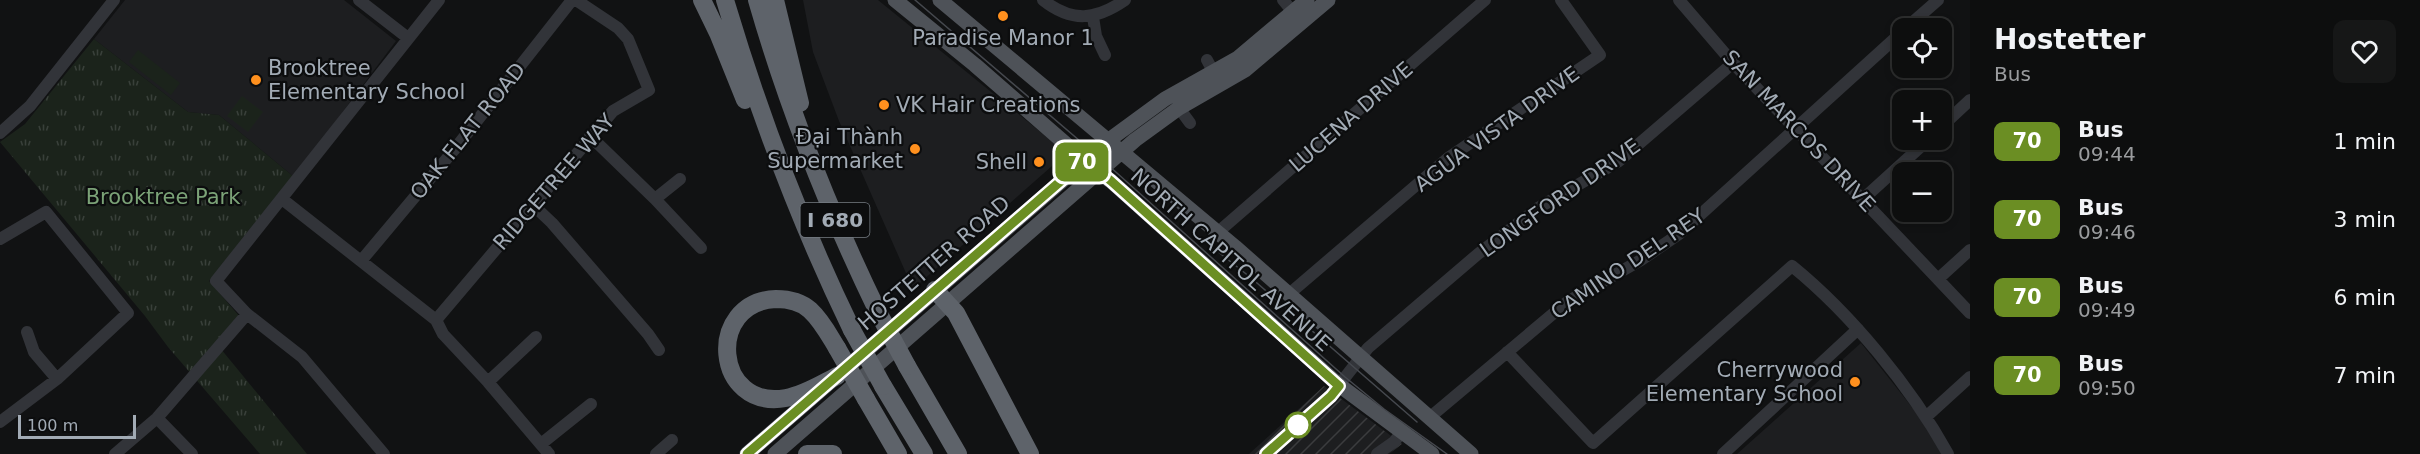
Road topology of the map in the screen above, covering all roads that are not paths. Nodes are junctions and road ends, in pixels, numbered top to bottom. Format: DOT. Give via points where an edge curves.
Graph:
graph roads {
  1 [pos="114,0"];
  2 [pos="359,0"];
  3 [pos="439,0"];
  4 [pos="574,0"];
  5 [pos="702,0"];
  6 [pos="725,0"];
  7 [pos="757,0"];
  8 [pos="775,0"];
  9 [pos="895,0"];
  10 [pos="940,0"];
  11 [pos="1043,0"];
  12 [pos="1125,0"];
  13 [pos="1307,0"];
  14 [pos="1328,0"];
  15 [pos="1485,0"];
  16 [pos="1561,0"];
  17 [pos="1679,0"];
  18 [pos="1938,0"];
  19 [pos="1293,12"];
  20 [pos="1093,17"];
  21 [pos="1917,18"];
  22 [pos="408,38"];
  23 [pos="1892,41"];
  24 [pos="1105,55"];
  25 [pos="1732,63"];
  26 [pos="1970,100"];
  27 [pos="1179,108"];
  28 [pos="1952,117"];
  29 [pos="1190,123"];
  30 [pos="797,126"];
  31 [pos="1796,129"];
  32 [pos="0,133"];
  33 [pos="590,136"];
  34 [pos="1109,140"];
  35 [pos="1917,150"];
  36 [pos="1122,152"];
  37 [pos="1085,160"];
  38 [pos="1098,172"];
  39 [pos="680,179"];
  40 [pos="790,193"];
  41 [pos="282,199"];
  42 [pos="655,199"];
  43 [pos="1863,199"];
  44 [pos="533,205"];
  45 [pos="1217,233"];
  46 [pos="0,239"];
  47 [pos="701,248"];
  48 [pos="1970,250"];
  49 [pos="362,261"];
  50 [pos="1938,279"];
  51 [pos="1289,294"];
  52 [pos="941,297"];
  53 [pos="1970,313"];
  54 [pos="247,314"];
  55 [pos="436,320"];
  56 [pos="1858,329"];
  57 [pos="27,332"];
  58 [pos="536,337"];
  59 [pos="659,350"];
  60 [pos="1507,352"];
  61 [pos="1360,357"];
  62 [pos="837,376"];
  63 [pos="1970,377"];
  64 [pos="57,379"];
  65 [pos="488,382"];
  66 [pos="1339,386"];
  67 [pos="591,404"];
  68 [pos="1927,416"];
  69 [pos="157,418"];
  70 [pos="1429,418"];
  71 [pos="0,422"];
  72 [pos="1401,433"];
  73 [pos="672,441"];
  74 [pos="545,449"];
  75 [pos="115,454"];
  76 [pos="192,454"];
  77 [pos="384,454"];
  78 [pos="656,454"];
  79 [pos="747,454"];
  80 [pos="775,454"];
  81 [pos="807,454"];
  82 [pos="833,454"];
  83 [pos="898,454"];
  84 [pos="924,454"];
  85 [pos="958,454"];
  86 [pos="1030,454"];
  87 [pos="1377,454"];
  88 [pos="1432,454"];
  89 [pos="1471,454"];
  90 [pos="1723,454"];
  91 [pos="1948,454"];
  1 -- 32 [label="street" via="30,106"];
  2 -- 22 [label="street"];
  3 -- 22 [label="street"];
  4 -- 33 [label="street, RIDGETREE WAY" via="618,28 628,39 649,90 613,111"];
  4 -- 49 [label="street, OAK FLAT ROAD"];
  5 -- 40 [label="highway" via="750,114"];
  6 -- 40 [label="highway, I 680"];
  7 -- 30 [label="highway, I 680"];
  8 -- 30 [label="highway" via="800,101"];
  9 -- 37 [label="main road, NORTH CAPITOL AVENUE"];
  10 -- 34 [label="main road, NORTH CAPITOL AVENUE"];
  11 -- 20 [label="street" via="1073,16"];
  12 -- 20 [label="street"];
  13 -- 19 [label="main road, HOSTETTER ROAD"];
  14 -- 19 [label="main road, HOSTETTER ROAD"];
  15 -- 45 [label="street, LUCENA DRIVE"];
  16 -- 51 [label="street, AGUA VISTA DRIVE" via="1600,55 1448,158"];
  17 -- 25 [label="street, SAN MARCOS DRIVE"];
  18 -- 21 [label="street"];
  19 -- 27 [label="main road, HOSTETTER ROAD" via="1245,70"];
  19 -- 34 [label="main road, HOSTETTER ROAD" via="1238,58 1210,67"];
  20 -- 24 [label="street"];
  22 -- 41 [label="street"];
  23 -- 31 [label="street, CAMINO DEL REY"];
  25 -- 31 [label="street, SAN MARCOS DRIVE"];
  25 -- 61 [label="street, LONGFORD DRIVE" via="1619,161 1538,208 1478,254"];
  26 -- 28 [label="street"];
  27 -- 29 [label="street"];
  27 -- 36 [label="main road, HOSTETTER ROAD"];
  30 -- 85 [label="highway, I 680, bridge" via="878,312"];
  31 -- 43 [label="street, SAN MARCOS DRIVE"];
  31 -- 60 [label="street, CAMINO DEL REY" via="1679,234 1567,302"];
  33 -- 42 [label="street"];
  33 -- 44 [label="street, RIDGETREE WAY"];
  34 -- 36 [label="main road, NORTH CAPITOL AVENUE"];
  34 -- 37 [label="main road, HOSTETTER ROAD"];
  35 -- 43 [label="street"];
  36 -- 38 [label="main road, HOSTETTER ROAD"];
  36 -- 45 [label="main road, NORTH CAPITOL AVENUE"];
  37 -- 38 [label="main road, NORTH CAPITOL AVENUE"];
  37 -- 52 [label="main road, HOSTETTER ROAD"];
  38 -- 52 [label="main road, HOSTETTER ROAD"];
  38 -- 66 [label="main road, NORTH CAPITOL AVENUE"];
  39 -- 42 [label="street"];
  40 -- 84 [label="highway, I 680, bridge" via="852,330"];
  41 -- 49 [label="street"];
  41 -- 54 [label="street" via="216,281"];
  42 -- 47 [label="street"];
  43 -- 50 [label="street, SAN MARCOS DRIVE"];
  44 -- 55 [label="street, RIDGETREE WAY"];
  44 -- 59 [label="street" via="552,222"];
  45 -- 51 [label="main road, NORTH CAPITOL AVENUE"];
  46 -- 64 [label="street" via="46,212 128,314"];
  48 -- 50 [label="street"];
  49 -- 55 [label="street"];
  50 -- 53 [label="street, SAN MARCOS DRIVE"];
  51 -- 61 [label="main road, NORTH CAPITOL AVENUE"];
  52 -- 62 [label="main road, HOSTETTER ROAD"];
  52 -- 80 [label="main road, HOSTETTER ROAD"];
  52 -- 86 [label="highway" via="956,313"];
  54 -- 69 [label="street"];
  54 -- 77 [label="street" via="302,357"];
  55 -- 65 [label="street" via="443,334"];
  56 -- 60 [label="street" via="1824,292 1792,266 1593,442"];
  56 -- 68 [label="street"];
  56 -- 90 [label="street"];
  57 -- 64 [label="street" via="34,352"];
  58 -- 65 [label="street"];
  60 -- 70 [label="street, CAMINO DEL REY"];
  61 -- 66 [label="street, LONGFORD DRIVE"];
  61 -- 70 [label="main road, NORTH CAPITOL AVENUE"];
  62 -- 79 [label="main road, HOSTETTER ROAD"];
  62 -- 83 [label="highway, bridge" via="784,399 762,396 746,389 734,377 726,354 729,334 741,315 758,303 790,300 809,309 837,348"];
  63 -- 68 [label="street"];
  64 -- 71 [label="street"];
  65 -- 74 [label="street"];
  66 -- 72 [label="main road, NORTH CAPITOL AVENUE"];
  67 -- 74 [label="street"];
  68 -- 91 [label="street"];
  69 -- 75 [label="street"];
  69 -- 76 [label="street"];
  70 -- 89 [label="main road, NORTH CAPITOL AVENUE"];
  72 -- 87 [label="street"];
  72 -- 88 [label="main road, NORTH CAPITOL AVENUE"];
  73 -- 78 [label="street"];
  81 -- 82 [label="highway"];
}
